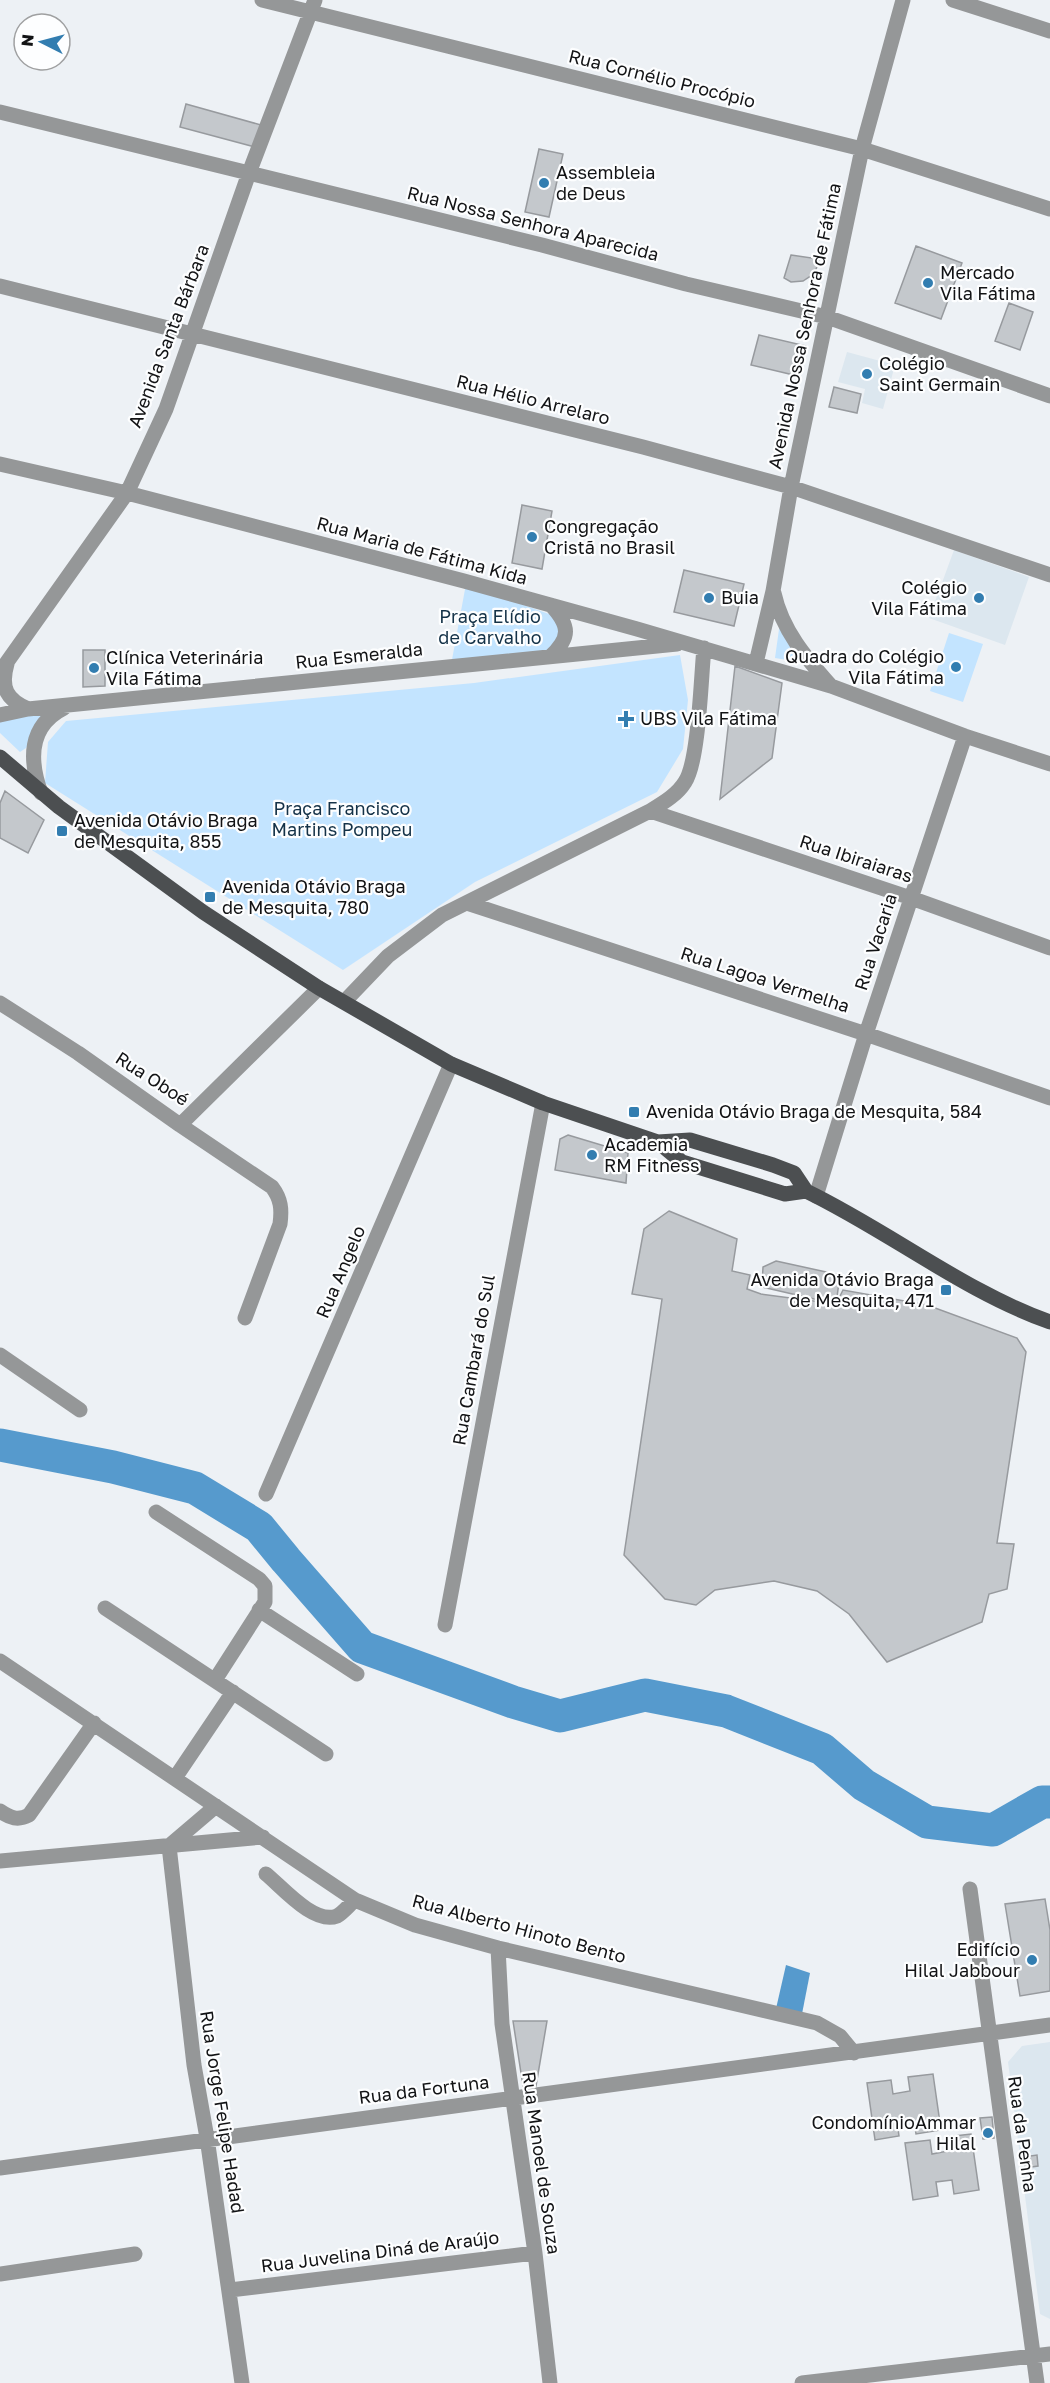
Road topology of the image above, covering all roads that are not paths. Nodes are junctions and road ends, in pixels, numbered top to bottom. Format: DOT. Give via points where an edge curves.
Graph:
graph roads {
  1 [pos="262,0"];
  2 [pos="903,0"];
  3 [pos="953,0"];
  4 [pos="313,7"];
  5 [pos="1050,31"];
  6 [pos="0,112"];
  7 [pos="862,149"];
  8 [pos="249,173"];
  9 [pos="1050,209"];
  10 [pos="0,286"];
  11 [pos="826,317"];
  12 [pos="194,334"];
  13 [pos="1050,396"];
  14 [pos="0,464"];
  15 [pos="791,487"];
  16 [pos="127,493"];
  17 [pos="1050,575"];
  18 [pos="773,591"];
  19 [pos="551,605"];
  20 [pos="687,643"];
  21 [pos="704,648"];
  22 [pos="550,657"];
  23 [pos="10,659"];
  24 [pos="756,663"];
  25 [pos="0,672"];
  26 [pos="831,686"];
  27 [pos="71,705"];
  28 [pos="28,709"];
  29 [pos="0,715"];
  30 [pos="965,736"];
  31 [pos="0,757"];
  32 [pos="1050,764"];
  33 [pos="41,793"];
  34 [pos="650,811"];
  35 [pos="911,898"];
  36 [pos="467,903"];
  37 [pos="1050,948"];
  38 [pos="319,988"];
  39 [pos="344,1002"];
  40 [pos="0,1003"];
  41 [pos="866,1034"];
  42 [pos="451,1064"];
  43 [pos="1050,1098"];
  44 [pos="543,1103"];
  45 [pos="180,1125"];
  46 [pos="658,1142"];
  47 [pos="811,1193"];
  48 [pos="245,1318"];
  49 [pos="1050,1322"];
  50 [pos="0,1355"];
  51 [pos="80,1410"];
  52 [pos="266,1494"];
  53 [pos="156,1512"];
  54 [pos="105,1608"];
  55 [pos="259,1610"];
  56 [pos="445,1625"];
  57 [pos="0,1661"];
  58 [pos="357,1674"];
  59 [pos="215,1680"];
  60 [pos="233,1692"];
  61 [pos="94,1723"];
  62 [pos="326,1754"];
  63 [pos="175,1778"];
  64 [pos="216,1806"];
  65 [pos="0,1811"];
  66 [pos="263,1837"];
  67 [pos="169,1846"];
  68 [pos="0,1862"];
  69 [pos="266,1874"];
  70 [pos="970,1889"];
  71 [pos="355,1900"];
  72 [pos="498,1948"];
  73 [pos="1050,2025"];
  74 [pos="989,2033"];
  75 [pos="854,2053"];
  76 [pos="512,2098"];
  77 [pos="207,2138"];
  78 [pos="0,2168"];
  79 [pos="535,2253"];
  80 [pos="135,2254"];
  81 [pos="0,2274"];
  82 [pos="230,2290"];
  83 [pos="1050,2354"];
  84 [pos="1033,2356"];
  85 [pos="242,2383"];
  86 [pos="550,2383"];
  87 [pos="802,2383"];
  88 [pos="1037,2383"];
  1 -- 4 [label="street, Rua Cornélio Procópio"];
  2 -- 7 [label="street, Avenida Nossa Senhora de Fátima"];
  3 -- 5 [label="street"];
  4 -- 7 [label="street, Rua Cornélio Procópio"];
  4 -- 8 [label="street, Avenida Santa Bárbara"];
  6 -- 8 [label="street, Rua Nossa Senhora Aparecida"];
  7 -- 9 [label="street, Rua Cornélio Procópio"];
  7 -- 11 [label="street, Avenida Nossa Senhora de Fátima"];
  8 -- 11 [label="street, Rua Nossa Senhora Aparecida"];
  8 -- 12 [label="street, Avenida Santa Bárbara"];
  10 -- 12 [label="street, Rua Hélio Arrelaro"];
  11 -- 13 [label="street, Rua Nossa Senhora Aparecida"];
  11 -- 15 [label="street, Avenida Nossa Senhora de Fátima"];
  12 -- 15 [label="street, Rua Hélio Arrelaro"];
  12 -- 16 [label="street, Avenida Santa Bárbara" via="166,409"];
  14 -- 16 [label="street, Rua Maria de Fátima Kida"];
  15 -- 17 [label="street, Rua Hélio Arrelaro"];
  15 -- 18 [label="street, Avenida Nossa Senhora de Fátima"];
  16 -- 19 [label="street, Rua Maria de Fátima Kida"];
  16 -- 23 [label="street, Avenida Santa Bárbara"];
  18 -- 24 [label="street, Avenida Nossa Senhora de Fátima"];
  18 -- 26 [label="street, Rua Maria de Fátima Kida" via="791,636"];
  19 -- 20 [label="street, Rua Maria de Fátima Kida"];
  19 -- 22 [label="street" via="566,627 565,638"];
  20 -- 21 [label="street, Rua Maria de Fátima Kida"];
  20 -- 22 [label="street, Rua Esmeralda"];
  21 -- 24 [label="street, Rua Maria de Fátima Kida"];
  21 -- 34 [label="street" via="693,760 686,781"];
  22 -- 27 [label="street, Rua Esmeralda"];
  23 -- 25 [label="street, Avenida Santa Bárbara"];
  23 -- 28 [label="street, Avenida Santa Bárbara" via="2,679 3,690 8,698"];
  24 -- 26 [label="street, Rua Maria de Fátima Kida"];
  26 -- 30 [label="street, Rua Maria de Fátima Kida"];
  27 -- 28 [label="street, Rua Esmeralda"];
  27 -- 33 [label="street, Rua Esmeralda" via="50,716 36,738 32,756"];
  28 -- 29 [label="street, Rua Esmeralda"];
  30 -- 32 [label="street, Rua Maria de Fátima Kida"];
  30 -- 35 [label="street, Rua Vacaria"];
  31 -- 33 [label="main road"];
  33 -- 38 [label="main road" via="203,912"];
  34 -- 35 [label="street, Rua Ibiraiaras"];
  34 -- 36 [label="street"];
  35 -- 37 [label="street, Rua Ibiraiaras"];
  35 -- 41 [label="street, Rua Vacaria"];
  36 -- 39 [label="street" via="442,915 387,956"];
  36 -- 41 [label="street, Rua Lagoa Vermelha"];
  38 -- 39 [label="main road"];
  38 -- 45 [label="street, Rua Oboé"];
  39 -- 42 [label="main road"];
  40 -- 45 [label="street, Rua Oboé"];
  41 -- 43 [label="street, Rua Lagoa Vermelha"];
  41 -- 47 [label="street, Rua Vacaria"];
  42 -- 44 [label="main road"];
  42 -- 52 [label="street, Rua Angelo"];
  44 -- 46 [label="main road"];
  44 -- 56 [label="street, Rua Cambará do Sul"];
  45 -- 48 [label="street" via="272,1187 279,1197 280,1224"];
  46 -- 47 [label="main road" via="682,1162 785,1194"];
  46 -- 47 [label="main road" via="690,1140 773,1165 794,1173"];
  47 -- 49 [label="main road" via="967,1283 1023,1313"];
  50 -- 51 [label="street"];
  53 -- 55 [label="street" via="259,1579 266,1594"];
  54 -- 59 [label="street"];
  55 -- 58 [label="street"];
  55 -- 59 [label="street"];
  57 -- 61 [label="street, Rua Alberto Hinoto Bento"];
  59 -- 60 [label="street"];
  60 -- 62 [label="street"];
  60 -- 63 [label="street"];
  61 -- 63 [label="street, Rua Alberto Hinoto Bento"];
  61 -- 65 [label="street" via="29,1815 13,1819"];
  63 -- 64 [label="street, Rua Alberto Hinoto Bento"];
  64 -- 66 [label="street, Rua Alberto Hinoto Bento"];
  64 -- 67 [label="street"];
  66 -- 67 [label="street"];
  66 -- 71 [label="street, Rua Alberto Hinoto Bento"];
  67 -- 68 [label="street"];
  67 -- 77 [label="street, Rua Jorge Felipe Hadad" via="194,2065"];
  69 -- 71 [label="street" via="309,1912 322,1917 337,1916"];
  70 -- 74 [label="street, Rua da Penha"];
  71 -- 72 [label="street, Rua Alberto Hinoto Bento" via="415,1925"];
  72 -- 75 [label="street, Rua Alberto Hinoto Bento" via="817,2023 840,2036"];
  72 -- 76 [label="street, Rua Manoel de Souza" via="502,2024"];
  73 -- 74 [label="street"];
  74 -- 75 [label="street"];
  74 -- 84 [label="street, Rua da Penha"];
  75 -- 76 [label="street, Rua da Fortuna"];
  76 -- 77 [label="street, Rua da Fortuna"];
  76 -- 79 [label="street, Rua Manoel de Souza"];
  77 -- 78 [label="street, Rua da Fortuna"];
  77 -- 82 [label="street, Rua Jorge Felipe Hadad"];
  79 -- 82 [label="street, Rua Juvelina Diná de Araújo"];
  79 -- 86 [label="street, Rua Manoel de Souza"];
  80 -- 81 [label="street"];
  82 -- 85 [label="street, Rua Jorge Felipe Hadad"];
  83 -- 84 [label="street"];
  84 -- 87 [label="street"];
  84 -- 88 [label="street, Rua da Penha"];
}
